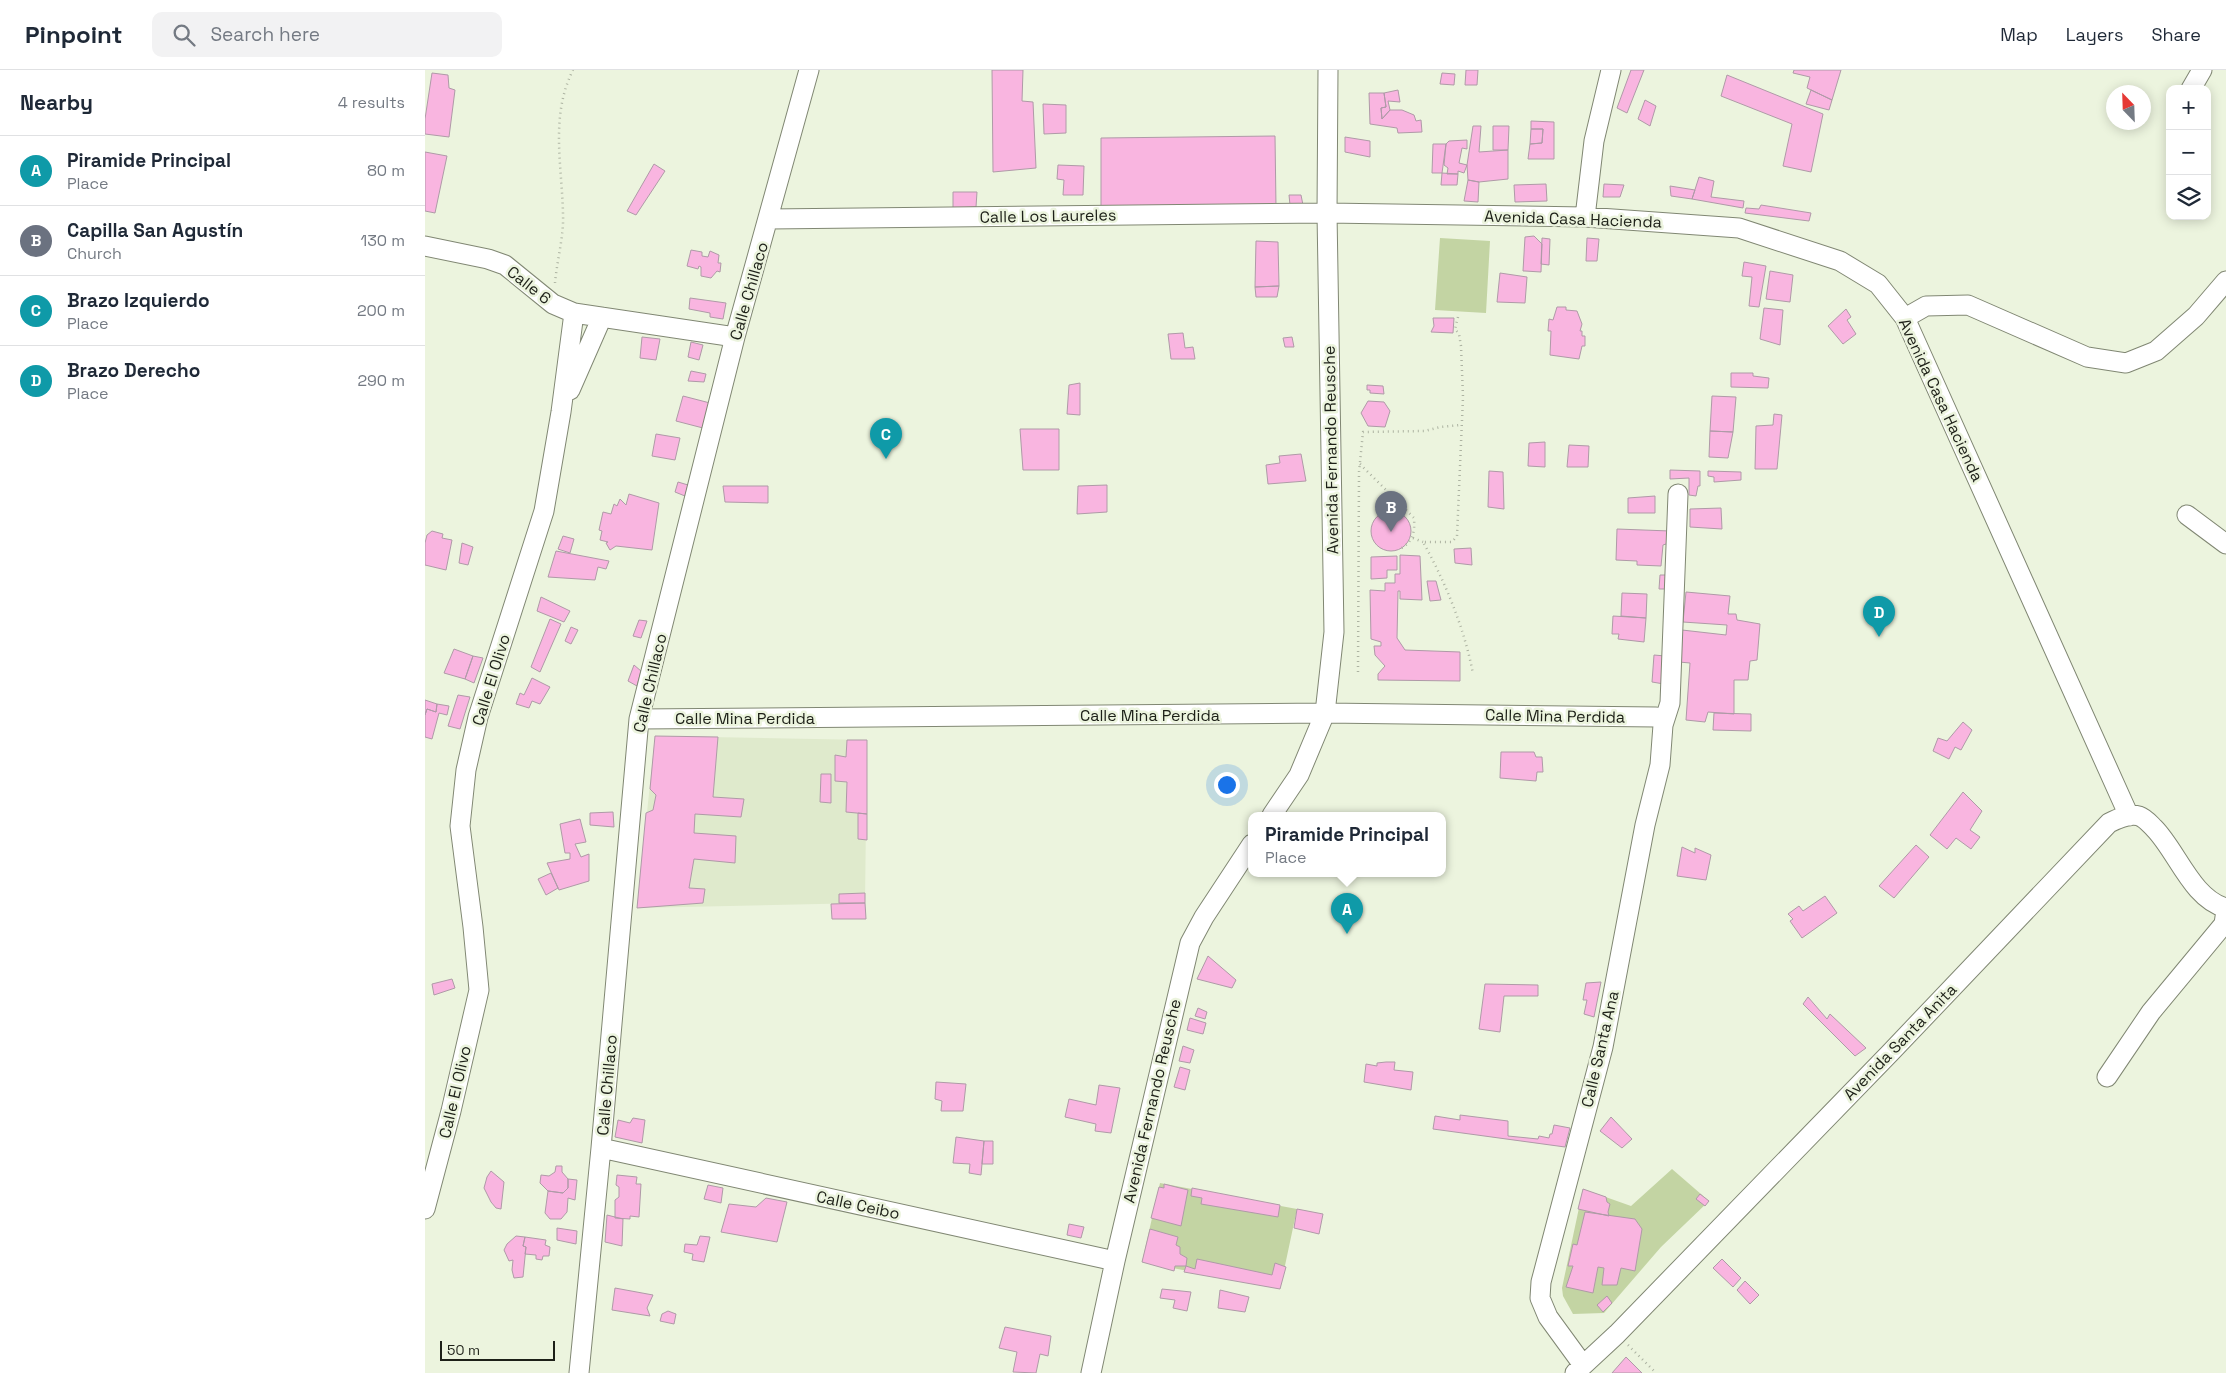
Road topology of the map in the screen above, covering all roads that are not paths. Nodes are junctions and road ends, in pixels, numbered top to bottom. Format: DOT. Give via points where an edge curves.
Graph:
graph roads {
  1 [pos="809,70"];
  2 [pos="1328,70"];
  3 [pos="1611,70"];
  4 [pos="2202,70"];
  5 [pos="2193,85"];
  6 [pos="1327,213"];
  7 [pos="1585,218"];
  8 [pos="769,219"];
  9 [pos="425,246"];
  10 [pos="2226,280"];
  11 [pos="574,313"];
  12 [pos="602,316"];
  13 [pos="1905,318"];
  14 [pos="735,337"];
  15 [pos="561,412"];
  16 [pos="1678,494"];
  17 [pos="2187,515"];
  18 [pos="2226,544"];
  19 [pos="1325,713"];
  20 [pos="639,719"];
  21 [pos="1662,722"];
  22 [pos="1274,812"];
  23 [pos="2129,816"];
  24 [pos="1248,850"];
  25 [pos="2226,909"];
  26 [pos="2107,1076"];
  27 [pos="601,1148"];
  28 [pos="425,1209"];
  29 [pos="1115,1261"];
  30 [pos="1579,1369"];
  31 [pos="579,1373"];
  32 [pos="1091,1373"];
  1 -- 8 [label="street, Calle Chillaco"];
  2 -- 6 [label="street, Avenida Fernando Reusche"];
  3 -- 7 [label="street" via="1594,141"];
  4 -- 5 [label="street"];
  6 -- 7 [label="street, Avenida Casa Hacienda"];
  6 -- 8 [label="street, Calle Los Laureles"];
  6 -- 19 [label="street, Avenida Fernando Reusche" via="1334,632"];
  7 -- 13 [label="street, Avenida Casa Hacienda" via="1739,228 1840,261 1878,284"];
  8 -- 14 [label="street, Calle Chillaco"];
  9 -- 11 [label="street, Calle 6" via="505,265 553,304"];
  10 -- 13 [label="street" via="2196,316 2156,351 2125,363 2087,357 1968,305 1926,306"];
  11 -- 12 [label="street"];
  11 -- 15 [label="street, Calle El Olivo"];
  12 -- 14 [label="street"];
  12 -- 15 [label="street"];
  13 -- 23 [label="street, Avenida Casa Hacienda"];
  14 -- 20 [label="street, Calle Chillaco"];
  15 -- 28 [label="street, Calle El Olivo" via="544,511 478,717 466,770 460,826 479,990"];
  16 -- 21 [label="street, Calle Santa Ana" via="1670,703"];
  17 -- 18 [label="street"];
  19 -- 20 [label="street, Calle Mina Perdida"];
  19 -- 21 [label="street, Calle Mina Perdida" via="1656,717"];
  19 -- 22 [label="street, Avenida Fernando Reusche" via="1299,775"];
  20 -- 27 [label="street, Calle Chillaco"];
  21 -- 30 [label="street, Calle Santa Ana" via="1660,765 1645,826 1603,1047 1541,1282 1540,1298 1547,1317"];
  23 -- 25 [label="street" via="2146,820 2160,834 2206,898"];
  23 -- 30 [label="street, Avenida Santa Anita" via="2109,823 2101,830 1890,1053 1617,1334"];
  24 -- 29 [label="street, Avenida Fernando Reusche" via="1203,917 1190,943"];
  25 -- 26 [label="street" via="2224,924 2151,1012"];
  27 -- 29 [label="street, Calle Ceibo"];
  27 -- 31 [label="street, Calle Chillaco"];
  29 -- 32 [label="street, Avenida Fernando Reusche"];
}
